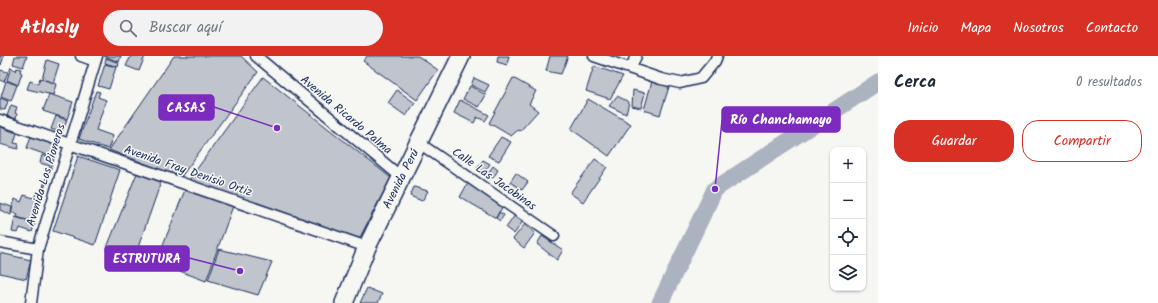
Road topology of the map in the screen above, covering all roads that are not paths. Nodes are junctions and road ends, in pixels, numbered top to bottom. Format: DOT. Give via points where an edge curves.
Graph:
graph roads {
  1 [pos="81,56"];
  2 [pos="256,56"];
  3 [pos="461,56"];
  4 [pos="594,56"];
  5 [pos="636,56"];
  6 [pos="717,56"];
  7 [pos="96,58"];
  8 [pos="631,68"];
  9 [pos="0,120"];
  10 [pos="419,143"];
  11 [pos="69,144"];
  12 [pos="401,177"];
  13 [pos="554,236"];
  14 [pos="0,242"];
  15 [pos="367,247"];
  16 [pos="38,249"];
  17 [pos="31,303"];
  18 [pos="344,303"];
  1 -- 7 [label="street"];
  2 -- 12 [label="street, Avenida Ricardo Palma"];
  3 -- 10 [label="highway, Avenida Perú"];
  4 -- 8 [label="street"];
  5 -- 8 [label="street"];
  6 -- 8 [label="street" via="701,78 680,83"];
  7 -- 11 [label="street, Avenida Los Pioneros"];
  9 -- 11 [label="street, Avenida Fray Denisio Ortiz"];
  10 -- 12 [label="highway, Avenida Perú"];
  10 -- 13 [label="street, Calle Las Jacobinas"];
  11 -- 15 [label="street, Avenida Fray Denisio Ortiz"];
  11 -- 16 [label="street, Avenida Los Pioneros"];
  12 -- 15 [label="highway, Avenida Perú"];
  14 -- 16 [label="street"];
  15 -- 18 [label="highway, Avenida Perú"];
  16 -- 17 [label="street, Avenida Los Pioneros"];
}
